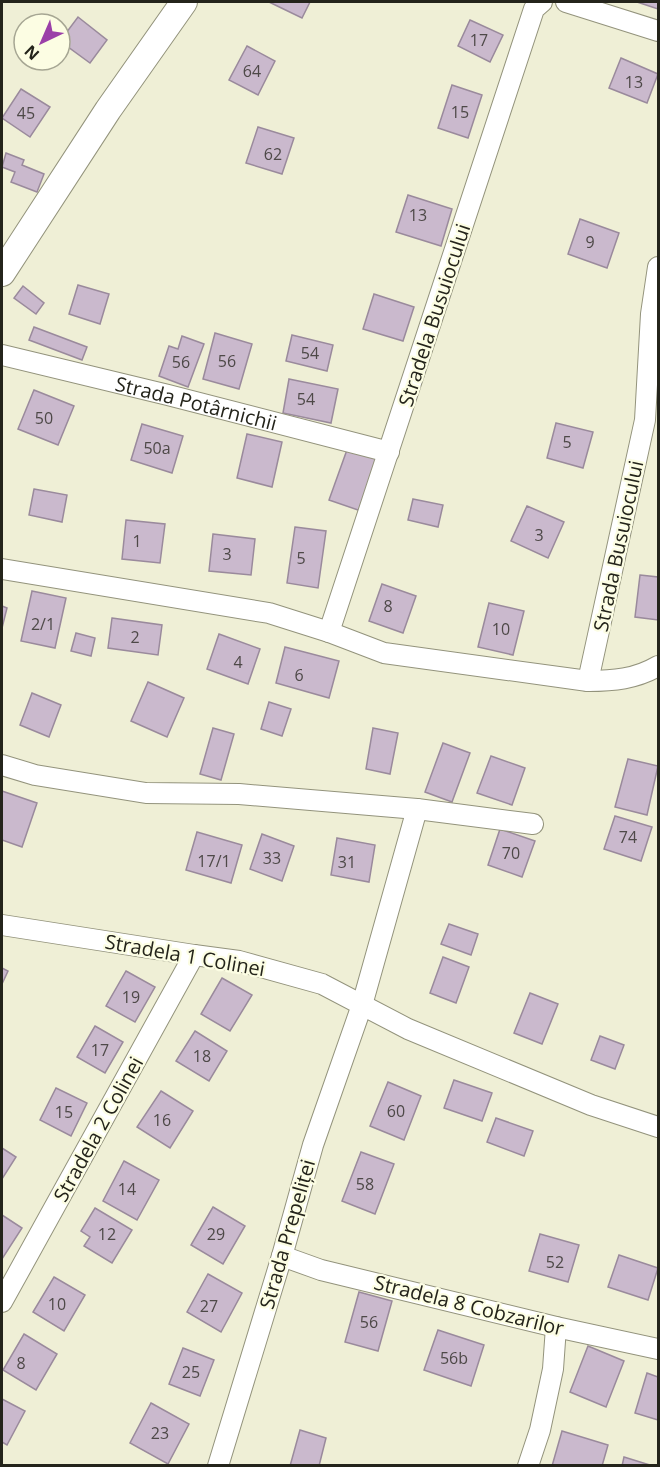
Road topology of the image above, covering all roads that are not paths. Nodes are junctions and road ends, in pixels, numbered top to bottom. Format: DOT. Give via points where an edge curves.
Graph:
graph roads {
  1 [pos="184,2"];
  2 [pos="542,2"];
  3 [pos="566,2"];
  4 [pos="658,31"];
  5 [pos="658,267"];
  6 [pos="2,273"];
  7 [pos="2,355"];
  8 [pos="389,452"];
  9 [pos="2,569"];
  10 [pos="329,632"];
  11 [pos="658,666"];
  12 [pos="588,681"];
  13 [pos="2,765"];
  14 [pos="417,809"];
  15 [pos="533,824"];
  16 [pos="2,924"];
  17 [pos="194,956"];
  18 [pos="362,1005"];
  19 [pos="658,1126"];
  20 [pos="282,1256"];
  21 [pos="2,1302"];
  22 [pos="556,1327"];
  23 [pos="658,1349"];
  24 [pos="218,1466"];
  25 [pos="528,1466"];
  1 -- 6 [label="street"];
  2 -- 8 [label="street, Stradela Busuiocului" via="534,9"];
  3 -- 4 [label="street"];
  5 -- 12 [label="street, Strada Busuiocului" via="645,420"];
  7 -- 8 [label="street, Strada Potârnichii"];
  8 -- 10 [label="street, Stradela Busuiocului"];
  9 -- 10 [label="street" via="269,613"];
  10 -- 12 [label="street" via="384,653"];
  11 -- 12 [label="street" via="627,679"];
  13 -- 14 [label="street" via="35,775 146,793 239,794"];
  14 -- 15 [label="street"];
  14 -- 18 [label="street, Strada Prepeliței"];
  16 -- 17 [label="street, Stradela 1 Colinei"];
  17 -- 18 [label="street, Stradela 1 Colinei" via="239,961 322,984"];
  17 -- 21 [label="street, Stradela 2 Colinei"];
  18 -- 19 [label="street" via="408,1029 591,1105"];
  18 -- 20 [label="street, Strada Prepeliței" via="313,1145"];
  20 -- 22 [label="street, Stradela 8 Cobzarilor" via="321,1270"];
  20 -- 24 [label="street, Strada Prepeliței"];
  22 -- 23 [label="street, Stradela 8 Cobzarilor"];
  22 -- 25 [label="street" via="554,1369"];
}
